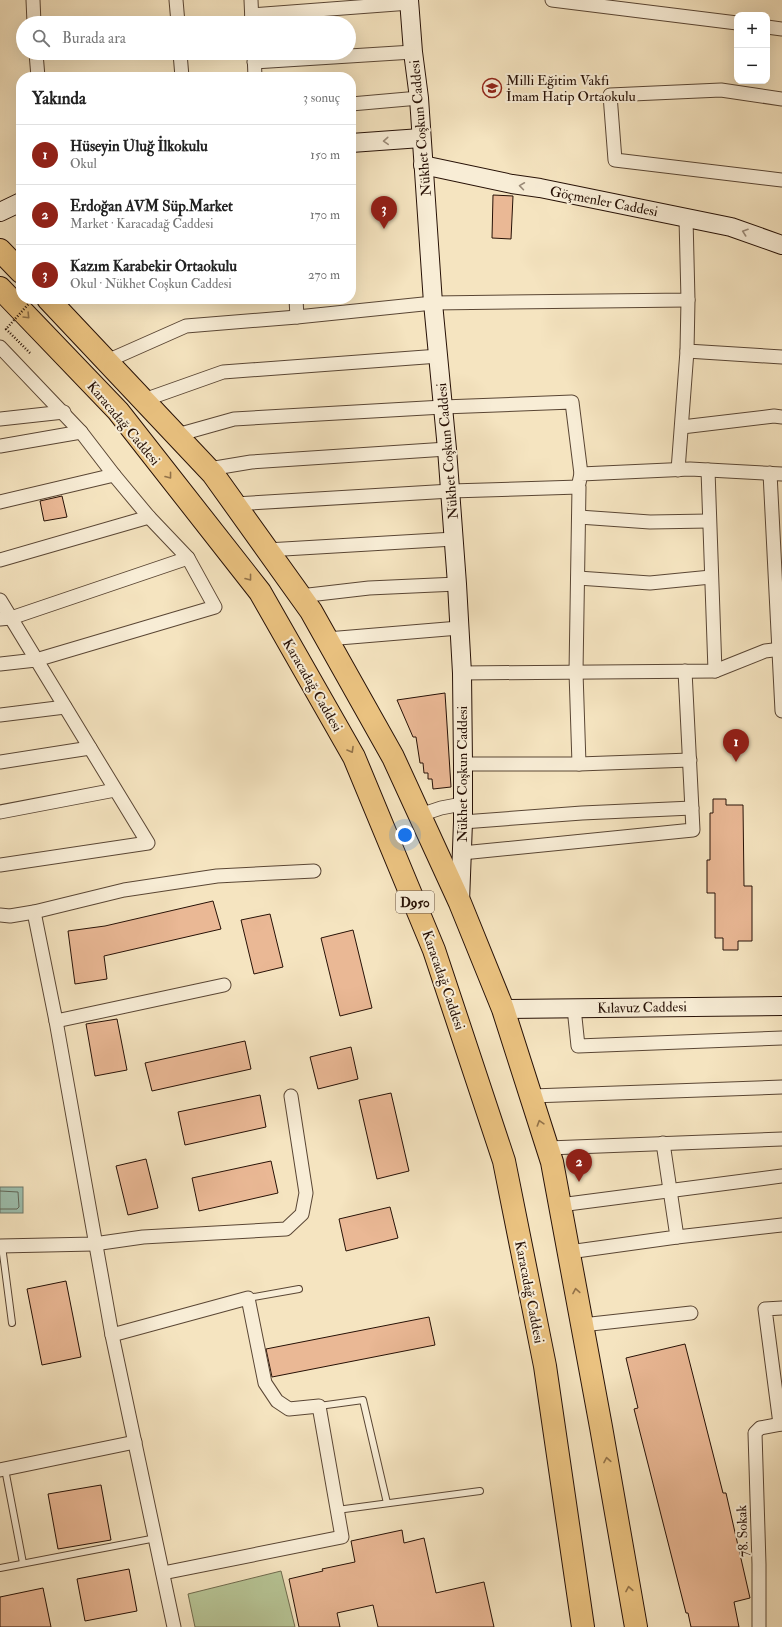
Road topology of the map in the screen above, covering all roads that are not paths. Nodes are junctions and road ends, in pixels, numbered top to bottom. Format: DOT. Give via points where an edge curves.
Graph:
graph roads {
  1 [pos="33,0"];
  2 [pos="176,0"];
  3 [pos="250,0"];
  4 [pos="552,0"];
  5 [pos="410,2"];
  6 [pos="34,16"];
  7 [pos="177,16"];
  8 [pos="252,16"];
  9 [pos="280,16"];
  10 [pos="734,23"];
  11 [pos="770,27"];
  12 [pos="782,29"];
  13 [pos="413,52"];
  14 [pos="356,54"];
  15 [pos="37,60"];
  16 [pos="181,60"];
  17 [pos="254,60"];
  18 [pos="38,72"];
  19 [pos="182,72"];
  20 [pos="255,72"];
  21 [pos="419,98"];
  22 [pos="782,99"];
  23 [pos="356,104"];
  24 [pos="421,138"];
  25 [pos="356,144"];
  26 [pos="423,164"];
  27 [pos="782,180"];
  28 [pos="16,204"];
  29 [pos="0,212"];
  30 [pos="686,218"];
  31 [pos="782,245"];
  32 [pos="0,250"];
  33 [pos="16,267"];
  34 [pos="0,288"];
  35 [pos="688,300"];
  36 [pos="433,303"];
  37 [pos="53,304"];
  38 [pos="296,304"];
  39 [pos="297,317"];
  40 [pos="0,347"];
  41 [pos="688,351"];
  42 [pos="439,356"];
  43 [pos="782,357"];
  44 [pos="107,361"];
  45 [pos="144,400"];
  46 [pos="443,407"];
  47 [pos="64,412"];
  48 [pos="782,416"];
  49 [pos="0,419"];
  50 [pos="682,427"];
  51 [pos="81,432"];
  52 [pos="177,435"];
  53 [pos="0,446"];
  54 [pos="447,449"];
  55 [pos="209,469"];
  56 [pos="678,470"];
  57 [pos="708,470"];
  58 [pos="776,474"];
  59 [pos="114,476"];
  60 [pos="580,481"];
  61 [pos="450,491"];
  62 [pos="0,502"];
  63 [pos="235,504"];
  64 [pos="148,517"];
  65 [pos="578,517"];
  66 [pos="709,521"];
  67 [pos="454,539"];
  68 [pos="267,550"];
  69 [pos="188,558"];
  70 [pos="0,560"];
  71 [pos="711,577"];
  72 [pos="578,578"];
  73 [pos="457,584"];
  74 [pos="300,596"];
  75 [pos="0,600"];
  76 [pos="5,618"];
  77 [pos="459,628"];
  78 [pos="326,639"];
  79 [pos="781,650"];
  80 [pos="36,660"];
  81 [pos="0,664"];
  82 [pos="686,671"];
  83 [pos="715,671"];
  84 [pos="576,672"];
  85 [pos="462,673"];
  86 [pos="65,707"];
  87 [pos="782,711"];
  88 [pos="0,715"];
  89 [pos="90,748"];
  90 [pos="690,760"];
  91 [pos="0,762"];
  92 [pos="463,764"];
  93 [pos="579,764"];
  94 [pos="115,790"];
  95 [pos="462,804"];
  96 [pos="692,808"];
  97 [pos="0,812"];
  98 [pos="420,815"];
  99 [pos="463,822"];
  100 [pos="462,853"];
  101 [pos="0,865"];
  102 [pos="314,871"];
  103 [pos="460,903"];
  104 [pos="34,912"];
  105 [pos="0,915"];
  106 [pos="224,985"];
  107 [pos="782,1006"];
  108 [pos="574,1008"];
  109 [pos="503,1009"];
  110 [pos="56,1021"];
  111 [pos="782,1038"];
  112 [pos="782,1087"];
  113 [pos="291,1096"];
  114 [pos="532,1096"];
  115 [pos="782,1139"];
  116 [pos="663,1143"];
  117 [pos="548,1148"];
  118 [pos="782,1176"];
  119 [pos="670,1190"];
  120 [pos="560,1205"];
  121 [pos="782,1225"];
  122 [pos="677,1237"];
  123 [pos="94,1244"];
  124 [pos="1,1246"];
  125 [pos="569,1252"];
  126 [pos="299,1289"];
  127 [pos="248,1298"];
  128 [pos="782,1308"];
  129 [pos="691,1313"];
  130 [pos="12,1323"];
  131 [pos="582,1325"];
  132 [pos="112,1335"];
  133 [pos="318,1406"];
  134 [pos="781,1424"];
  135 [pos="135,1442"];
  136 [pos="2,1470"];
  137 [pos="480,1491"];
  138 [pos="387,1503"];
  139 [pos="337,1510"];
  140 [pos="156,1538"];
  141 [pos="23,1563"];
  142 [pos="0,1568"];
  143 [pos="163,1573"];
  144 [pos="174,1627"];
  145 [pos="583,1627"];
  146 [pos="636,1627"];
  147 [pos="759,1627"];
  1 -- 6 [label="street"];
  2 -- 7 [label="street"];
  3 -- 8 [label="street"];
  4 -- 10 [label="street"];
  5 -- 9 [label="street"];
  5 -- 13 [label="street, Nükhet Coşkun Caddesi"];
  11 -- 12 [label="street"];
  13 -- 14 [label="street"];
  13 -- 21 [label="street, Nükhet Coşkun Caddesi"];
  15 -- 18 [label="street"];
  16 -- 19 [label="street"];
  17 -- 20 [label="street"];
  21 -- 23 [label="street"];
  21 -- 24 [label="street, Nükhet Coşkun Caddesi"];
  22 -- 27 [label="street" via="721,90 610,95 615,160"];
  24 -- 25 [label="street, one-way"];
  24 -- 26 [label="street, Nükhet Coşkun Caddesi"];
  30 -- 26 [label="street, Göçmenler Caddesi, one-way"];
  26 -- 36 [label="street, Nükhet Coşkun Caddesi"];
  28 -- 29 [label="street"];
  31 -- 30 [label="street, Göçmenler Caddesi, one-way" via="731,227"];
  30 -- 35 [label="street"];
  32 -- 33 [label="highway"];
  34 -- 145 [label="highway, Karacadağ Caddesi / D950, one-way" via="118,410 260,592 354,756 434,950 504,1161 545,1366"];
  35 -- 36 [label="street"];
  35 -- 41 [label="street"];
  36 -- 39 [label="street"];
  36 -- 42 [label="street, Nükhet Coşkun Caddesi"];
  37 -- 44 [label="highway, Karacadağ Caddesi / D950"];
  38 -- 39 [label="street"];
  39 -- 44 [label="street" via="186,326"];
  40 -- 47 [label="street"];
  41 -- 43 [label="street"];
  41 -- 50 [label="street"];
  42 -- 45 [label="street" via="223,372"];
  42 -- 46 [label="street, Nükhet Coşkun Caddesi"];
  44 -- 45 [label="highway, Karacadağ Caddesi / D950"];
  45 -- 52 [label="highway, Karacadağ Caddesi / D950"];
  46 -- 52 [label="street" via="234,419"];
  46 -- 54 [label="street, Nükhet Coşkun Caddesi"];
  46 -- 60 [label="street" via="572,402"];
  47 -- 49 [label="street"];
  47 -- 51 [label="street"];
  48 -- 50 [label="street"];
  50 -- 56 [label="street"];
  51 -- 53 [label="street"];
  51 -- 59 [label="street"];
  52 -- 55 [label="highway, Karacadağ Caddesi / D950"];
  54 -- 55 [label="street" via="251,462"];
  54 -- 61 [label="street, Nükhet Coşkun Caddesi"];
  55 -- 63 [label="highway, Karacadağ Caddesi / D950"];
  56 -- 57 [label="street"];
  56 -- 60 [label="street"];
  57 -- 58 [label="street"];
  57 -- 66 [label="street"];
  58 -- 79 [label="street"];
  59 -- 62 [label="street"];
  59 -- 64 [label="street"];
  60 -- 61 [label="street"];
  60 -- 65 [label="street"];
  61 -- 63 [label="street"];
  61 -- 67 [label="street, Nükhet Coşkun Caddesi"];
  63 -- 68 [label="highway, Karacadağ Caddesi / D950"];
  64 -- 69 [label="street"];
  64 -- 70 [label="street"];
  65 -- 66 [label="street" via="650,522"];
  65 -- 72 [label="street"];
  66 -- 71 [label="street"];
  67 -- 68 [label="street"];
  67 -- 73 [label="street, Nükhet Coşkun Caddesi"];
  68 -- 74 [label="highway, Karacadağ Caddesi / D950"];
  69 -- 76 [label="street"];
  69 -- 80 [label="street" via="215,607"];
  71 -- 72 [label="street" via="650,583"];
  71 -- 83 [label="street"];
  72 -- 84 [label="street"];
  73 -- 74 [label="street" via="368,588"];
  73 -- 77 [label="street, Nükhet Coşkun Caddesi"];
  74 -- 78 [label="highway, Karacadağ Caddesi / D950"];
  75 -- 76 [label="street"];
  76 -- 80 [label="street"];
  77 -- 78 [label="street"];
  77 -- 85 [label="street, Nükhet Coşkun Caddesi"];
  78 -- 98 [label="highway, Karacadağ Caddesi / D950" via="393,757"];
  79 -- 83 [label="street" via="765,651"];
  79 -- 87 [label="street"];
  80 -- 81 [label="street"];
  80 -- 86 [label="street"];
  82 -- 83 [label="street"];
  82 -- 84 [label="street"];
  82 -- 90 [label="street"];
  84 -- 85 [label="street"];
  84 -- 93 [label="street"];
  85 -- 92 [label="street, Nükhet Coşkun Caddesi"];
  86 -- 88 [label="street"];
  86 -- 89 [label="street"];
  89 -- 91 [label="street"];
  89 -- 94 [label="street"];
  90 -- 93 [label="street"];
  90 -- 96 [label="street"];
  92 -- 93 [label="street"];
  92 -- 95 [label="street, Nükhet Coşkun Caddesi"];
  94 -- 97 [label="street"];
  94 -- 101 [label="street" via="148,843"];
  95 -- 98 [label="street"];
  95 -- 99 [label="street, Nükhet Coşkun Caddesi"];
  96 -- 99 [label="street"];
  96 -- 100 [label="street" via="693,830"];
  98 -- 103 [label="highway, Karacadağ Caddesi / D950"];
  99 -- 100 [label="street, Nükhet Coşkun Caddesi"];
  100 -- 103 [label="street, Nükhet Coşkun Caddesi"];
  102 -- 104 [label="street" via="217,876 124,890"];
  103 -- 109 [label="highway, Karacadağ Caddesi / D950"];
  104 -- 105 [label="street"];
  104 -- 110 [label="street"];
  106 -- 110 [label="street"];
  107 -- 108 [label="street, Kılavuz Caddesi"];
  108 -- 109 [label="street, Kılavuz Caddesi"];
  108 -- 111 [label="street" via="578,1046"];
  109 -- 114 [label="highway, Karacadağ Caddesi / D950"];
  110 -- 123 [label="street"];
  112 -- 114 [label="street"];
  113 -- 123 [label="street" via="306,1193 302,1214 286,1229 144,1237"];
  117 -- 114 [label="highway, Karacadağ Caddesi / D950, one-way"];
  115 -- 116 [label="street"];
  116 -- 117 [label="street"];
  116 -- 119 [label="street"];
  117 -- 120 [label="highway, Karacadağ Caddesi / D950"];
  118 -- 119 [label="street"];
  119 -- 120 [label="street"];
  119 -- 122 [label="street"];
  120 -- 125 [label="highway, Karacadağ Caddesi / D950"];
  121 -- 122 [label="street"];
  122 -- 125 [label="street"];
  123 -- 124 [label="street"];
  123 -- 132 [label="street"];
  124 -- 130 [label="lane"];
  131 -- 125 [label="highway, Karacadağ Caddesi / D950, one-way"];
  126 -- 127 [label="lane"];
  127 -- 132 [label="street"];
  127 -- 133 [label="street" via="266,1383 277,1401 289,1409"];
  128 -- 134 [label="street" via="765,1310"];
  129 -- 131 [label="street"];
  146 -- 131 [label="highway, Karacadağ Caddesi / D950, one-way"];
  132 -- 135 [label="street"];
  133 -- 138 [label="lane" via="363,1400"];
  133 -- 139 [label="street"];
  134 -- 147 [label="street, 78. Sokak" via="760,1428 755,1434"];
  135 -- 136 [label="street"];
  135 -- 140 [label="street"];
  136 -- 141 [label="lane"];
  137 -- 138 [label="lane"];
  138 -- 139 [label="lane"];
  139 -- 143 [label="street" via="342,1537"];
  140 -- 141 [label="lane"];
  140 -- 143 [label="street"];
  141 -- 142 [label="lane"];
  143 -- 144 [label="street"];
}
